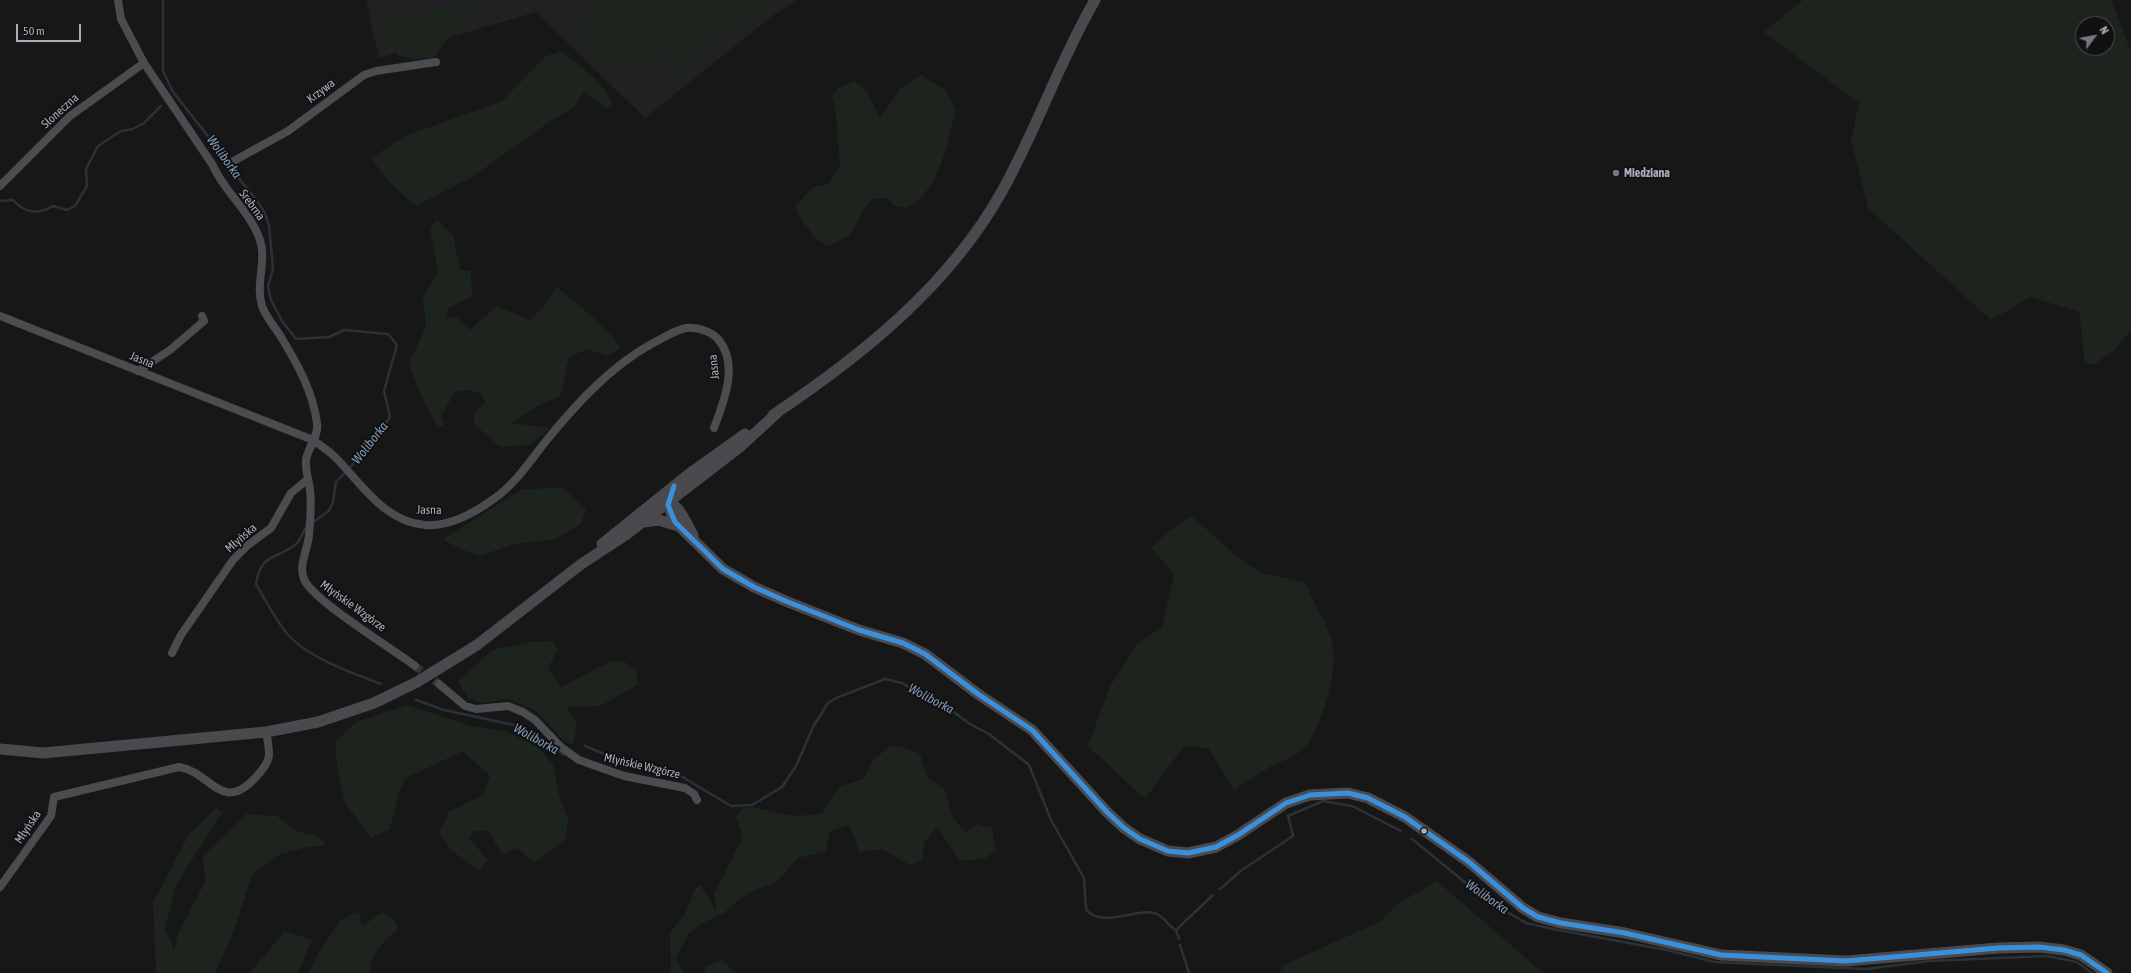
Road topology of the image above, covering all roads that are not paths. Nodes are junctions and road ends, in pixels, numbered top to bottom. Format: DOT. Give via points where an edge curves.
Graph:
graph roads {
  1 [pos="118,0"];
  2 [pos="1095,0"];
  3 [pos="436,62"];
  4 [pos="144,63"];
  5 [pos="230,163"];
  6 [pos="0,186"];
  7 [pos="0,316"];
  8 [pos="202,316"];
  9 [pos="138,371"];
  10 [pos="714,428"];
  11 [pos="313,440"];
  12 [pos="308,479"];
  13 [pos="677,490"];
  14 [pos="668,502"];
  15 [pos="651,504"];
  16 [pos="679,510"];
  17 [pos="642,523"];
  18 [pos="678,526"];
  19 [pos="702,549"];
  20 [pos="580,565"];
  21 [pos="172,653"];
  22 [pos="415,666"];
  23 [pos="438,684"];
  24 [pos="266,732"];
  25 [pos="0,749"];
  26 [pos="697,800"];
  27 [pos="0,887"];
  28 [pos="2107,973"];
  1 -- 4 [label="street, Srebrna" via="121,19"];
  2 -- 13 [label="main road" via="1078,29 1011,174 975,234 937,281 893,323 778,412 740,447"];
  3 -- 5 [label="street, Krzywa" via="364,75 288,131"];
  4 -- 6 [label="street, Słoneczna" via="70,116"];
  4 -- 11 [label="street, Srebrna" via="212,164 220,182 255,228 262,254 262,307 304,377 317,422"];
  7 -- 9 [label="street, Jasna"];
  8 -- 9 [label="street" via="204,321 170,350"];
  9 -- 11 [label="street, Jasna"];
  10 -- 11 [label="street, Jasna" via="728,382 727,355 722,344 712,334 702,329 686,328 644,348 604,378 570,413 508,487 495,498 458,519 426,525 409,522 382,507 330,452"];
  11 -- 12 [label="street" via="306,460"];
  12 -- 21 [label="street, Młyńska" via="291,493 271,528 233,560 181,635"];
  12 -- 22 [label="street, Młyńskie Wzgórze" via="310,532 302,572 307,586"];
  13 -- 14 [label="main road"];
  13 -- 15 [label="main road"];
  13 -- 16 [label="main road"];
  14 -- 15 [label="main road"];
  14 -- 16 [label="main road"];
  14 -- 17 [label="main road"];
  14 -- 18 [label="main road" via="669,511"];
  15 -- 20 [label="main road" via="601,544"];
  16 -- 19 [label="main road"];
  17 -- 18 [label="main road" via="659,520"];
  17 -- 20 [label="main road"];
  18 -- 19 [label="main road"];
  19 -- 28 [label="main road" via="723,569 754,587 838,622 903,643 925,654 1032,730 1124,828 1140,839 1168,850 1188,853 1216,847 1286,803 1310,795 1348,793 1368,798 1405,817 1468,862 1523,908 1538,917 1561,924 1625,933 1721,955 1846,961 2039,947 2081,955"];
  20 -- 24 [label="main road" via="477,645 417,682 374,703 318,722"];
  23 -- 26 [label="street, Młyńskie Wzgórze" via="465,706 476,709 508,706 523,712 579,760 624,776 685,788 694,794"];
  24 -- 25 [label="main road" via="43,753"];
  24 -- 27 [label="street, Młyńska" via="269,761 251,783 240,790 228,793 220,791 193,772 179,767 54,797 51,816"];
}
